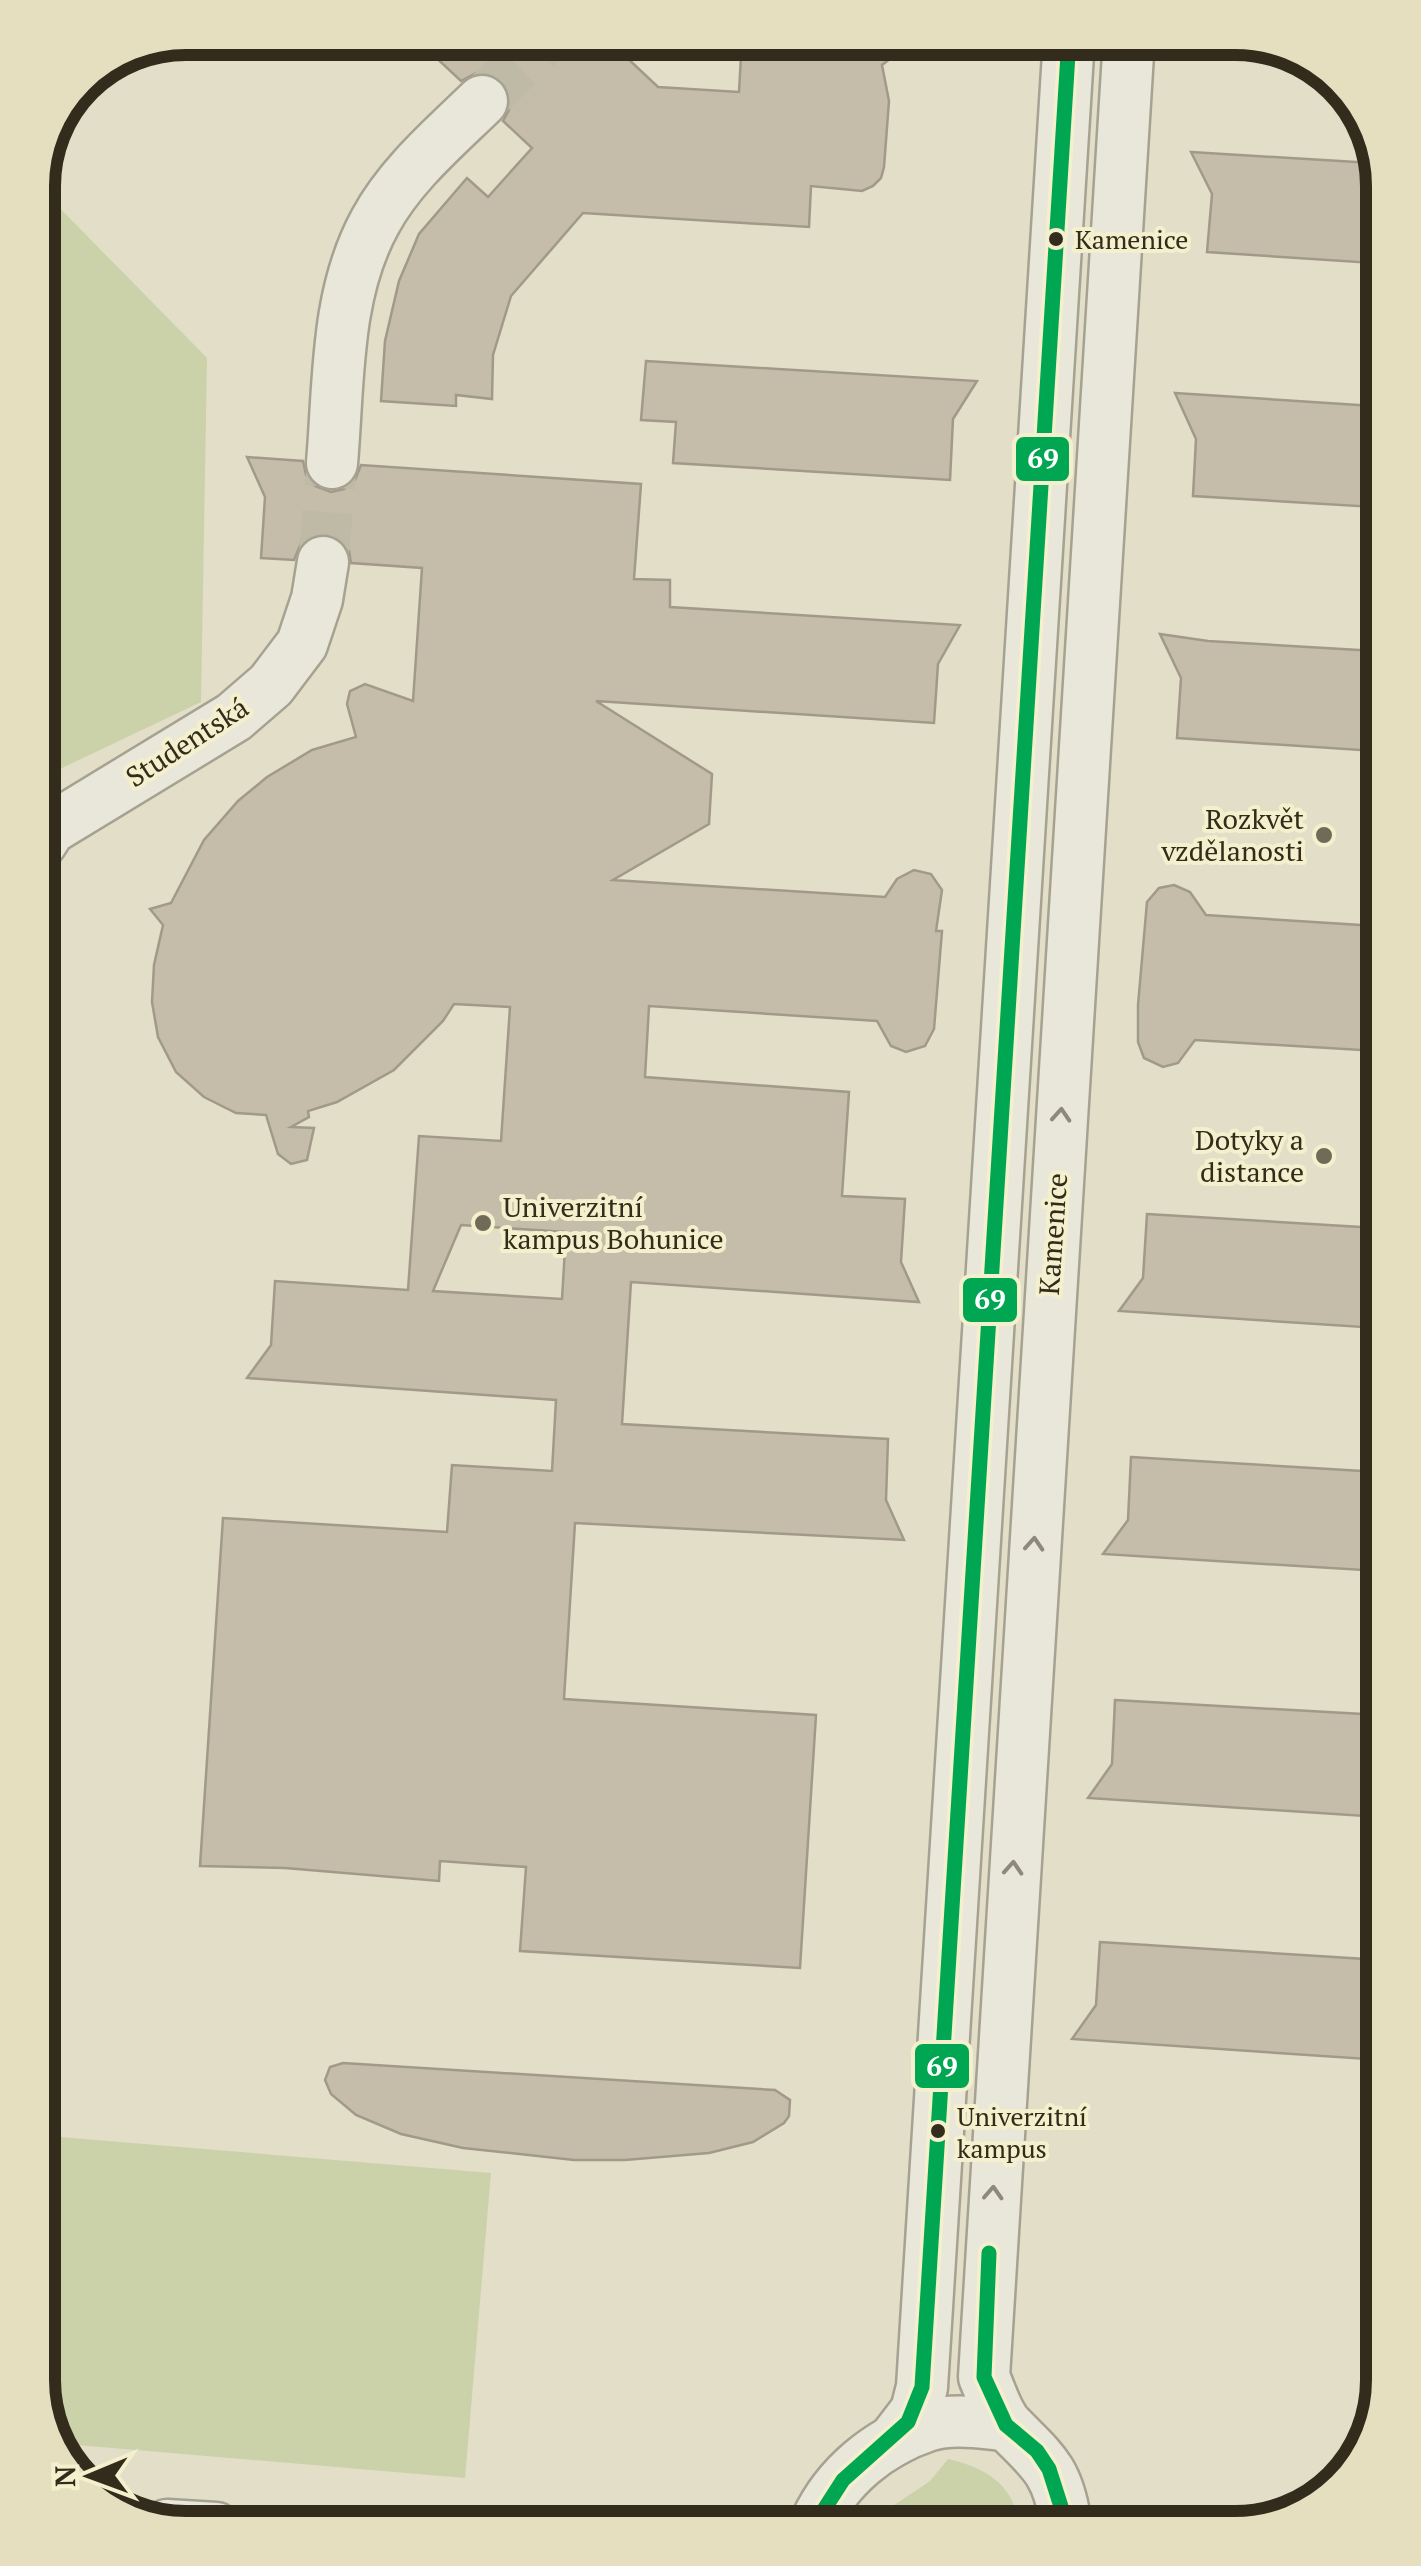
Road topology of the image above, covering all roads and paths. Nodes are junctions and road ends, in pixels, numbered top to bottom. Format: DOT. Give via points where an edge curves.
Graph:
graph roads {
  1 [pos="1068,55"];
  2 [pos="1128,55"];
  3 [pos="482,101"];
  4 [pos="332,463"];
  5 [pos="323,562"];
  6 [pos="55,826"];
  7 [pos="1006,2424"];
  8 [pos="893,2442"];
  9 [pos="821,2511"];
  10 [pos="1062,2511"];
  1 -- 8 [label="street" via="922,2387 916,2411"];
  7 -- 2 [label="street, Kamenice, one-way" via="984,2377 986,2310"];
  3 -- 4 [label="street" via="421,161 375,220 350,282"];
  5 -- 6 [label="street, Studentská" via="302,644 271,685 234,718"];
  7 -- 8 [label="street" via="930,2425"];
  7 -- 10 [label="street, Kamenice" via="1048,2469"];
  8 -- 9 [label="street" via="863,2460"];
}
